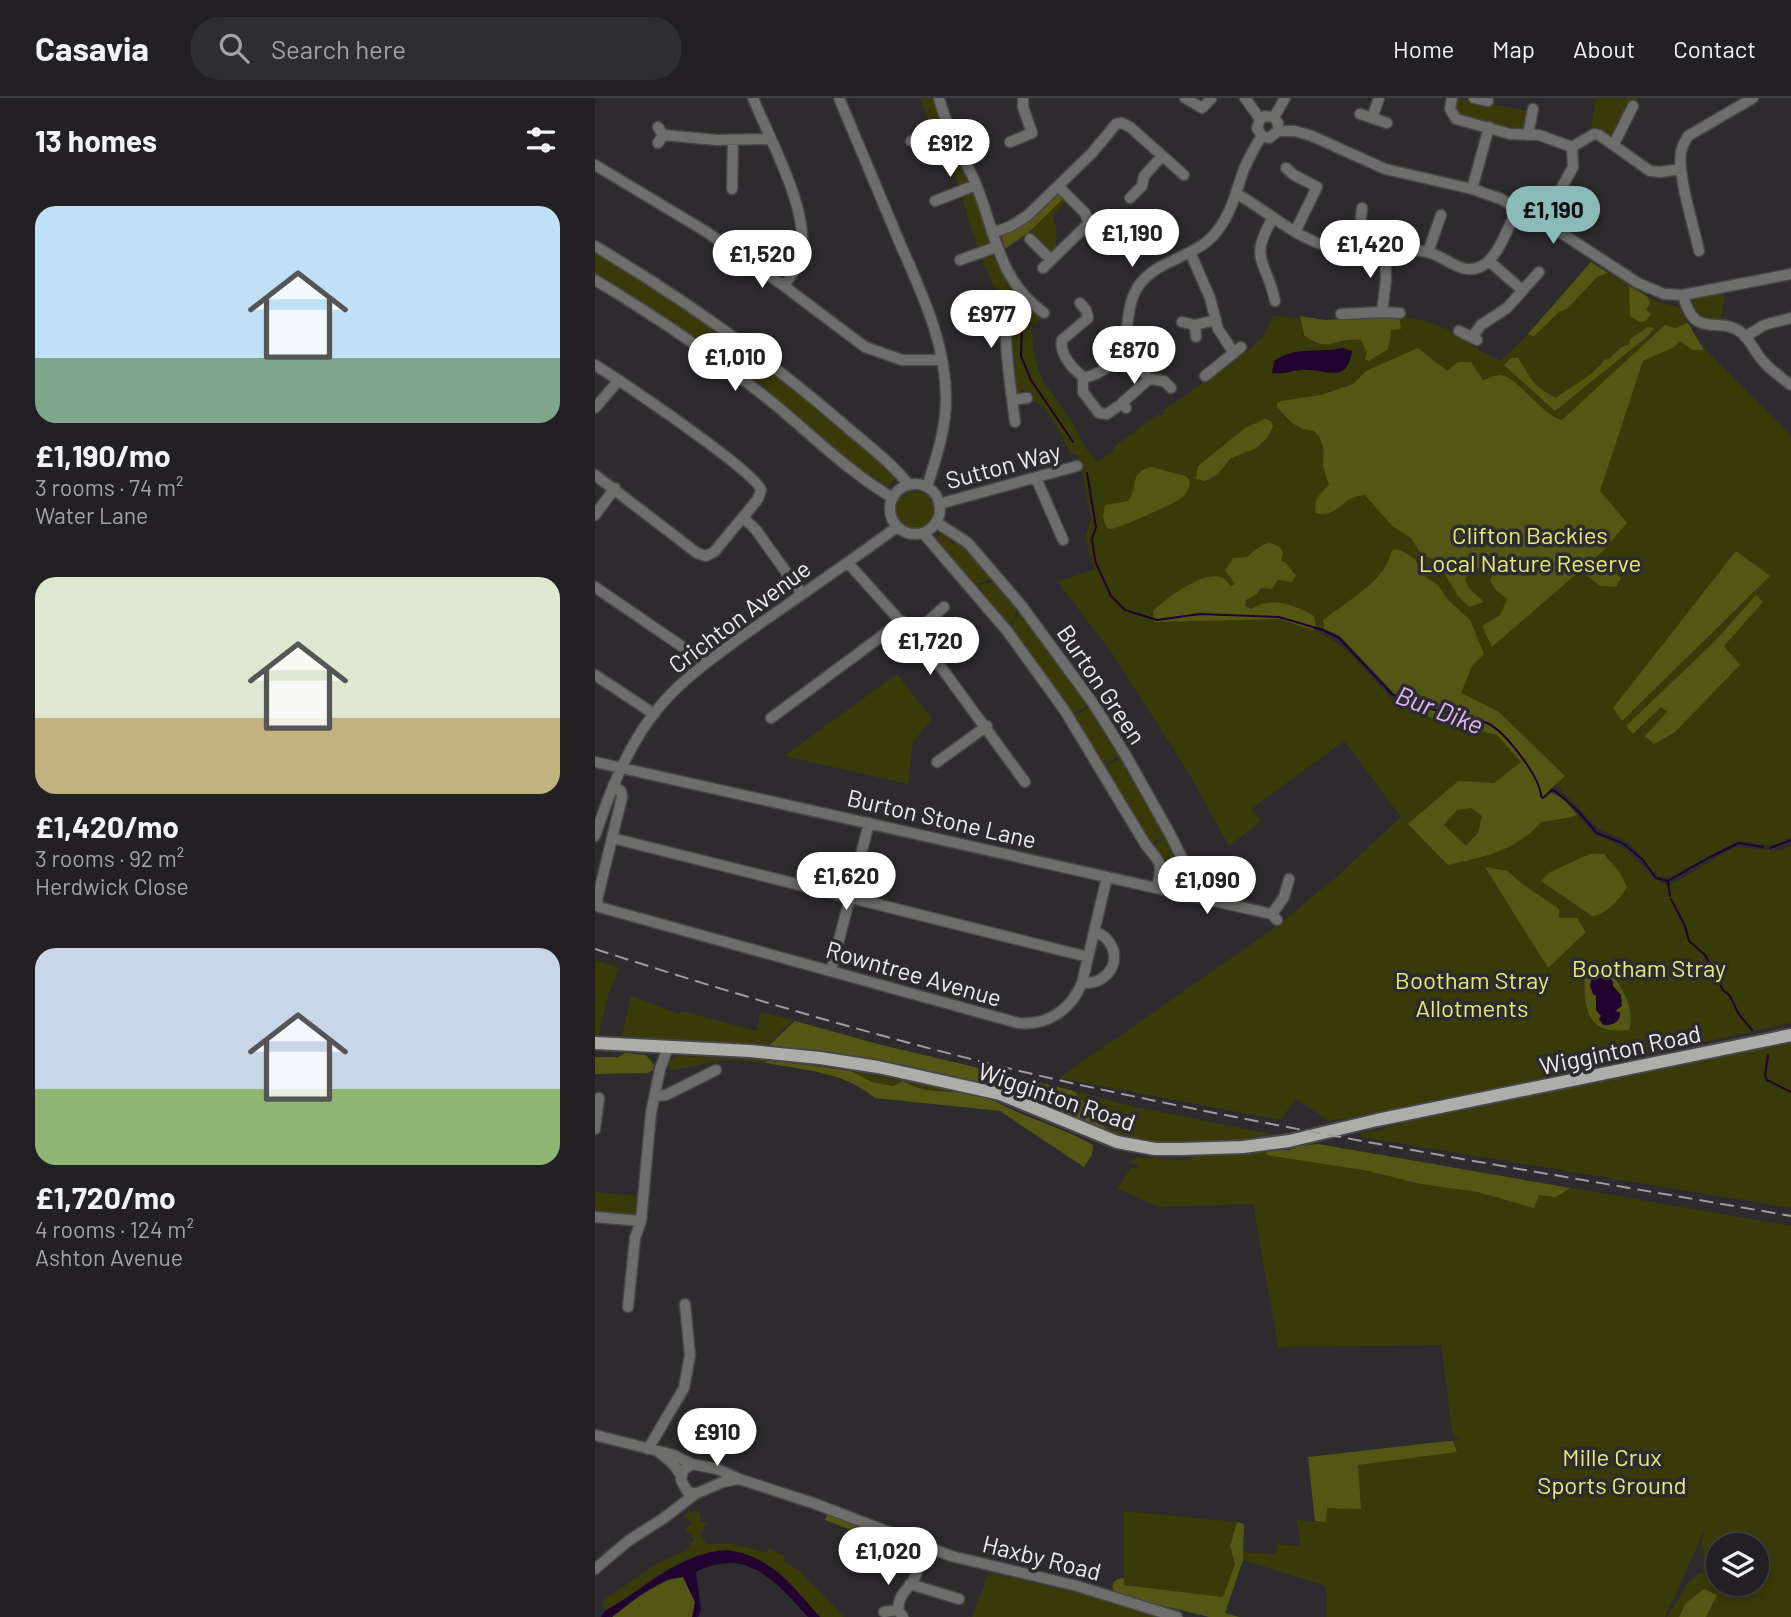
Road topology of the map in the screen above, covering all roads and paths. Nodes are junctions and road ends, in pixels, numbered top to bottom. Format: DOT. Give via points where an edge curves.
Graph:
graph roads {
  1 [pos="753,98"];
  2 [pos="839,98"];
  3 [pos="939,98"];
  4 [pos="1023,98"];
  5 [pos="1185,98"];
  6 [pos="1245,98"];
  7 [pos="1285,98"];
  8 [pos="1379,98"];
  9 [pos="1452,98"];
  10 [pos="1473,98"];
  11 [pos="1753,98"];
  12 [pos="1210,99"];
  13 [pos="1488,101"];
  14 [pos="1633,106"];
  15 [pos="1533,109"];
  16 [pos="1360,114"];
  17 [pos="1274,117"];
  18 [pos="1372,118"];
  19 [pos="1260,119"];
  20 [pos="1387,123"];
  21 [pos="949,125"];
  22 [pos="1489,127"];
  23 [pos="1278,131"];
  24 [pos="660,135"];
  25 [pos="1528,135"];
  26 [pos="1262,136"];
  27 [pos="770,139"];
  28 [pos="733,140"];
  29 [pos="911,141"];
  30 [pos="1010,142"];
  31 [pos="1614,144"];
  32 [pos="1572,147"];
  33 [pos="1162,156"];
  34 [pos="595,165"];
  35 [pos="1286,168"];
  36 [pos="1681,169"];
  37 [pos="1184,175"];
  38 [pos="976,185"];
  39 [pos="1058,186"];
  40 [pos="732,189"];
  41 [pos="1472,189"];
  42 [pos="1237,194"];
  43 [pos="1131,198"];
  44 [pos="935,201"];
  45 [pos="1362,206"];
  46 [pos="1518,207"];
  47 [pos="1550,209"];
  48 [pos="1273,218"];
  49 [pos="1437,220"];
  50 [pos="1295,232"];
  51 [pos="992,233"];
  52 [pos="1030,239"];
  53 [pos="595,246"];
  54 [pos="996,247"];
  55 [pos="1358,250"];
  56 [pos="1385,250"];
  57 [pos="1699,251"];
  58 [pos="1190,252"];
  59 [pos="1428,252"];
  60 [pos="1051,260"];
  61 [pos="960,261"];
  62 [pos="1489,261"];
  63 [pos="1043,268"];
  64 [pos="1539,269"];
  65 [pos="1791,274"];
  66 [pos="595,280"];
  67 [pos="783,286"];
  68 [pos="1522,290"];
  69 [pos="1683,295"];
  70 [pos="1027,300"];
  71 [pos="1080,303"];
  72 [pos="1276,303"];
  73 [pos="1382,312"];
  74 [pos="1044,313"];
  75 [pos="1400,313"];
  76 [pos="1008,314"];
  77 [pos="1341,314"];
  78 [pos="1791,318"];
  79 [pos="1216,320"];
  80 [pos="984,322"];
  81 [pos="1182,322"];
  82 [pos="1195,325"];
  83 [pos="1078,328"];
  84 [pos="1459,331"];
  85 [pos="1086,337"];
  86 [pos="1196,337"];
  87 [pos="1745,337"];
  88 [pos="1121,352"];
  89 [pos="942,360"];
  90 [pos="595,365"];
  91 [pos="1205,376"];
  92 [pos="1083,377"];
  93 [pos="1149,379"];
  94 [pos="619,380"];
  95 [pos="1791,385"];
  96 [pos="1171,388"];
  97 [pos="1027,398"];
  98 [pos="1013,400"];
  99 [pos="595,408"];
  100 [pos="1015,422"];
  101 [pos="1077,466"];
  102 [pos="595,475"];
  103 [pos="1036,478"];
  104 [pos="909,485"];
  105 [pos="927,487"];
  106 [pos="615,488"];
  107 [pos="893,498"];
  108 [pos="939,504"];
  109 [pos="595,515"];
  110 [pos="743,517"];
  111 [pos="936,522"];
  112 [pos="897,527"];
  113 [pos="923,533"];
  114 [pos="1063,540"];
  115 [pos="848,563"];
  116 [pos="595,587"];
  117 [pos="802,594"];
  118 [pos="942,613"];
  119 [pos="902,621"];
  120 [pos="914,634"];
  121 [pos="706,663"];
  122 [pos="595,675"];
  123 [pos="654,714"];
  124 [pos="771,718"];
  125 [pos="987,726"];
  126 [pos="595,762"];
  127 [pos="937,762"];
  128 [pos="621,768"];
  129 [pos="1025,782"];
  130 [pos="613,786"];
  131 [pos="869,823"];
  132 [pos="595,836"];
  133 [pos="612,838"];
  134 [pos="1107,877"];
  135 [pos="1289,879"];
  136 [pos="1157,888"];
  137 [pos="1189,896"];
  138 [pos="851,898"];
  139 [pos="1094,932"];
  140 [pos="1088,957"];
  141 [pos="831,971"];
  142 [pos="1082,983"];
  143 [pos="1791,1035"];
  144 [pos="595,1043"];
  145 [pos="662,1046"];
  146 [pos="716,1070"];
  147 [pos="656,1096"];
  148 [pos="597,1103"];
  149 [pos="595,1129"];
  150 [pos="595,1217"];
  151 [pos="641,1221"];
  152 [pos="685,1304"];
  153 [pos="628,1307"];
  154 [pos="595,1435"];
  155 [pos="648,1449"];
  156 [pos="659,1453"];
  157 [pos="697,1465"];
  158 [pos="681,1475"];
  159 [pos="739,1479"];
  160 [pos="684,1487"];
  161 [pos="707,1489"];
  162 [pos="695,1494"];
  163 [pos="677,1507"];
  164 [pos="924,1548"];
  165 [pos="595,1569"];
  166 [pos="910,1584"];
  167 [pos="959,1599"];
  168 [pos="884,1612"];
  169 [pos="901,1614"];
  170 [pos="1177,1617"];
  1 -- 27 [label="street"];
  2 -- 89 [label="street" via="934,323"];
  3 -- 21 [label="street"];
  4 -- 30 [label="street" via="1036,131"];
  5 -- 12 [label="street" via="1202,108"];
  6 -- 19 [label="street"];
  7 -- 17 [label="street"];
  8 -- 18 [label="street"];
  9 -- 22 [label="street" via="1450,109 1456,119"];
  10 -- 13 [label="street"];
  11 -- 36 [label="street" via="1688,136"];
  14 -- 31 [label="street"];
  15 -- 25 [label="street"];
  16 -- 18 [label="street"];
  17 -- 19 [label="street"];
  17 -- 23 [label="street"];
  18 -- 20 [label="street"];
  19 -- 26 [label="street" via="1257,128"];
  21 -- 29 [label="street"];
  21 -- 38 [label="street"];
  22 -- 25 [label="street"];
  22 -- 41 [label="street"];
  23 -- 26 [label="street" via="1269,138"];
  23 -- 41 [label="street" via="1312,136 1385,169"];
  24 -- 28 [label="street"];
  25 -- 32 [label="street"];
  26 -- 42 [label="street"];
  27 -- 28 [label="street"];
  27 -- 67 [label="street" via="803,227 799,261"];
  28 -- 40 [label="street"];
  31 -- 32 [label="street" via="1594,134"];
  31 -- 36 [label="street" via="1650,171"];
  32 -- 47 [label="street" via="1573,167"];
  33 -- 37 [label="street"];
  33 -- 39 [label="street" via="1126,124 1117,124"];
  33 -- 43 [label="street"];
  34 -- 67 [label="street" via="694,224"];
  35 -- 50 [label="street" via="1321,185"];
  36 -- 57 [label="street"];
  38 -- 44 [label="street"];
  38 -- 51 [label="street"];
  39 -- 51 [label="street" via="1027,216"];
  39 -- 60 [label="street" via="1089,221"];
  41 -- 46 [label="street"];
  42 -- 48 [label="street"];
  42 -- 58 [label="street" via="1223,224"];
  45 -- 55 [label="street"];
  46 -- 62 [label="street"];
  46 -- 69 [label="street" via="1638,283 1664,294"];
  48 -- 50 [label="street"];
  48 -- 72 [label="street" via="1262,237 1260,255"];
  49 -- 59 [label="street"];
  50 -- 55 [label="street" via="1331,247"];
  51 -- 54 [label="street"];
  52 -- 60 [label="street"];
  53 -- 104 [label="street" via="765,360"];
  54 -- 61 [label="street"];
  54 -- 70 [label="street"];
  55 -- 56 [label="street"];
  56 -- 59 [label="street"];
  56 -- 73 [label="street"];
  58 -- 79 [label="street"];
  58 -- 88 [label="street" via="1156,268 1138,286"];
  59 -- 62 [label="street" via="1463,269"];
  60 -- 63 [label="street"];
  62 -- 68 [label="street"];
  64 -- 68 [label="street"];
  65 -- 69 [label="street"];
  66 -- 107 [label="street" via="716,360 865,482"];
  67 -- 89 [label="street" via="866,348 902,360"];
  68 -- 84 [label="street" via="1507,308 1481,325 1475,339"];
  69 -- 87 [label="street" via="1697,321 1729,327"];
  70 -- 74 [label="street"];
  70 -- 76 [label="street"];
  71 -- 83 [label="street" via="1088,314"];
  73 -- 75 [label="street"];
  73 -- 77 [label="street"];
  76 -- 80 [label="street"];
  76 -- 98 [label="street"];
  78 -- 87 [label="street" via="1763,325"];
  79 -- 82 [label="street"];
  79 -- 91 [label="street" via="1221,337 1237,350"];
  81 -- 82 [label="street"];
  82 -- 86 [label="street"];
  83 -- 85 [label="street"];
  83 -- 92 [label="street" via="1060,345"];
  87 -- 95 [label="street" via="1764,363"];
  88 -- 92 [label="street" via="1095,375"];
  88 -- 93 [label="street"];
  89 -- 105 [label="street" via="945,418"];
  90 -- 94 [label="street"];
  92 -- 93 [label="street" via="1083,392 1099,413 1107,414 1121,408"];
  93 -- 96 [label="street" via="1164,381"];
  94 -- 99 [label="street"];
  94 -- 110 [label="street" via="759,485 760,495"];
  97 -- 98 [label="street"];
  98 -- 100 [label="street"];
  101 -- 103 [label="street, Sutton Way"];
  102 -- 106 [label="street"];
  103 -- 108 [label="street, Sutton Way"];
  103 -- 114 [label="street"];
  104 -- 105 [label="street"];
  104 -- 107 [label="street"];
  105 -- 108 [label="street"];
  106 -- 109 [label="street"];
  106 -- 110 [label="street" via="702,555 710,556"];
  107 -- 112 [label="street" via="891,517"];
  108 -- 111 [label="street"];
  110 -- 117 [label="street"];
  111 -- 113 [label="street"];
  111 -- 137 [label="street, Burton Green" via="968,543 1086,693 1170,834 1193,881"];
  112 -- 113 [label="street" via="911,534"];
  112 -- 115 [label="street, Crichton Avenue"];
  113 -- 136 [label="street, Burton Green" via="1007,632 1070,718 1158,858"];
  115 -- 117 [label="street, Crichton Avenue"];
  115 -- 119 [label="street"];
  116 -- 121 [label="street"];
  117 -- 121 [label="street, Crichton Avenue"];
  118 -- 120 [label="street"];
  119 -- 120 [label="street"];
  119 -- 124 [label="street"];
  120 -- 125 [label="street"];
  121 -- 123 [label="street, Crichton Avenue"];
  122 -- 123 [label="street"];
  123 -- 128 [label="street, Crichton Avenue"];
  125 -- 127 [label="street"];
  125 -- 129 [label="street"];
  126 -- 128 [label="street, Burton Stone Lane"];
  128 -- 130 [label="street, Crichton Avenue"];
  128 -- 131 [label="street, Burton Stone Lane"];
  130 -- 132 [label="street, Crichton Avenue"];
  130 -- 133 [label="street" via="622,797"];
  131 -- 134 [label="street, Burton Stone Lane"];
  131 -- 138 [label="street"];
  133 -- 138 [label="street"];
  133 -- 141 [label="street, Rowntree Avenue" via="599,907"];
  134 -- 136 [label="street, Burton Stone Lane"];
  134 -- 139 [label="street, Rowntree Avenue"];
  135 -- 137 [label="street, Burton Stone Lane" via="1274,917"];
  136 -- 137 [label="street, Burton Stone Lane"];
  138 -- 140 [label="street"];
  138 -- 141 [label="street"];
  139 -- 140 [label="street, Rowntree Avenue"];
  139 -- 142 [label="street, Rowntree Avenue" via="1110,943 1114,963 1100,981"];
  140 -- 142 [label="street, Rowntree Avenue"];
  141 -- 142 [label="street, Rowntree Avenue" via="1026,1024 1062,1011"];
  143 -- 145 [label="main road, Wigginton Road" via="1289,1141 1182,1149 1117,1142 1000,1094 929,1077 820,1058"];
  144 -- 145 [label="main road, Wigginton Road"];
  145 -- 147 [label="street"];
  146 -- 147 [label="street"];
  147 -- 151 [label="street"];
  148 -- 149 [label="street"];
  150 -- 151 [label="street"];
  151 -- 153 [label="street"];
  152 -- 155 [label="street" via="689,1355 684,1388"];
  154 -- 155 [label="street, Haxby Road"];
  155 -- 156 [label="street, Haxby Road"];
  156 -- 157 [label="street, Haxby Road"];
  156 -- 158 [label="street, Haxby Road"];
  157 -- 158 [label="street" via="687,1467"];
  157 -- 159 [label="street, Haxby Road"];
  157 -- 161 [label="street" via="711,1476"];
  158 -- 160 [label="street"];
  159 -- 161 [label="street"];
  159 -- 164 [label="street, Haxby Road" via="816,1503"];
  160 -- 162 [label="street"];
  160 -- 163 [label="street"];
  161 -- 162 [label="street"];
  162 -- 163 [label="street"];
  163 -- 165 [label="street"];
  164 -- 166 [label="street"];
  164 -- 170 [label="street, Haxby Road" via="1077,1586"];
  166 -- 167 [label="street"];
  166 -- 169 [label="street" via="903,1591"];
  168 -- 169 [label="street"];
}
